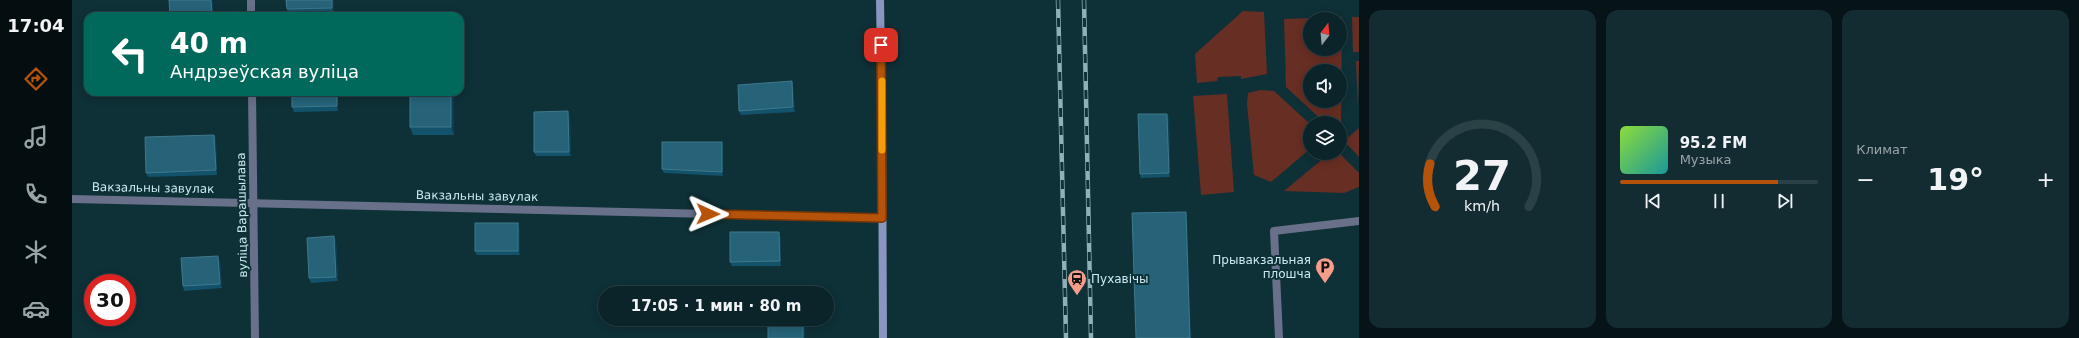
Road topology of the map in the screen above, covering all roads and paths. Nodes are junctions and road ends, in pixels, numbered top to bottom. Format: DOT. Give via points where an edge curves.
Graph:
graph roads {
  1 [pos="251,0"];
  2 [pos="880,0"];
  3 [pos="251,12"];
  4 [pos="252,96"];
  5 [pos="72,199"];
  6 [pos="254,202"];
  7 [pos="882,218"];
  8 [pos="1359,221"];
  9 [pos="255,338"];
  10 [pos="882,338"];
  11 [pos="1279,338"];
  1 -- 3 [label="street"];
  2 -- 7 [label="main road"];
  4 -- 6 [label="street, вуліца Варашылава"];
  5 -- 6 [label="street, Вакзальны завулак"];
  6 -- 7 [label="street, Вакзальны завулак"];
  6 -- 9 [label="street, вуліца Варашылава"];
  7 -- 10 [label="main road"];
  8 -- 11 [label="street" via="1274,231"];
}
